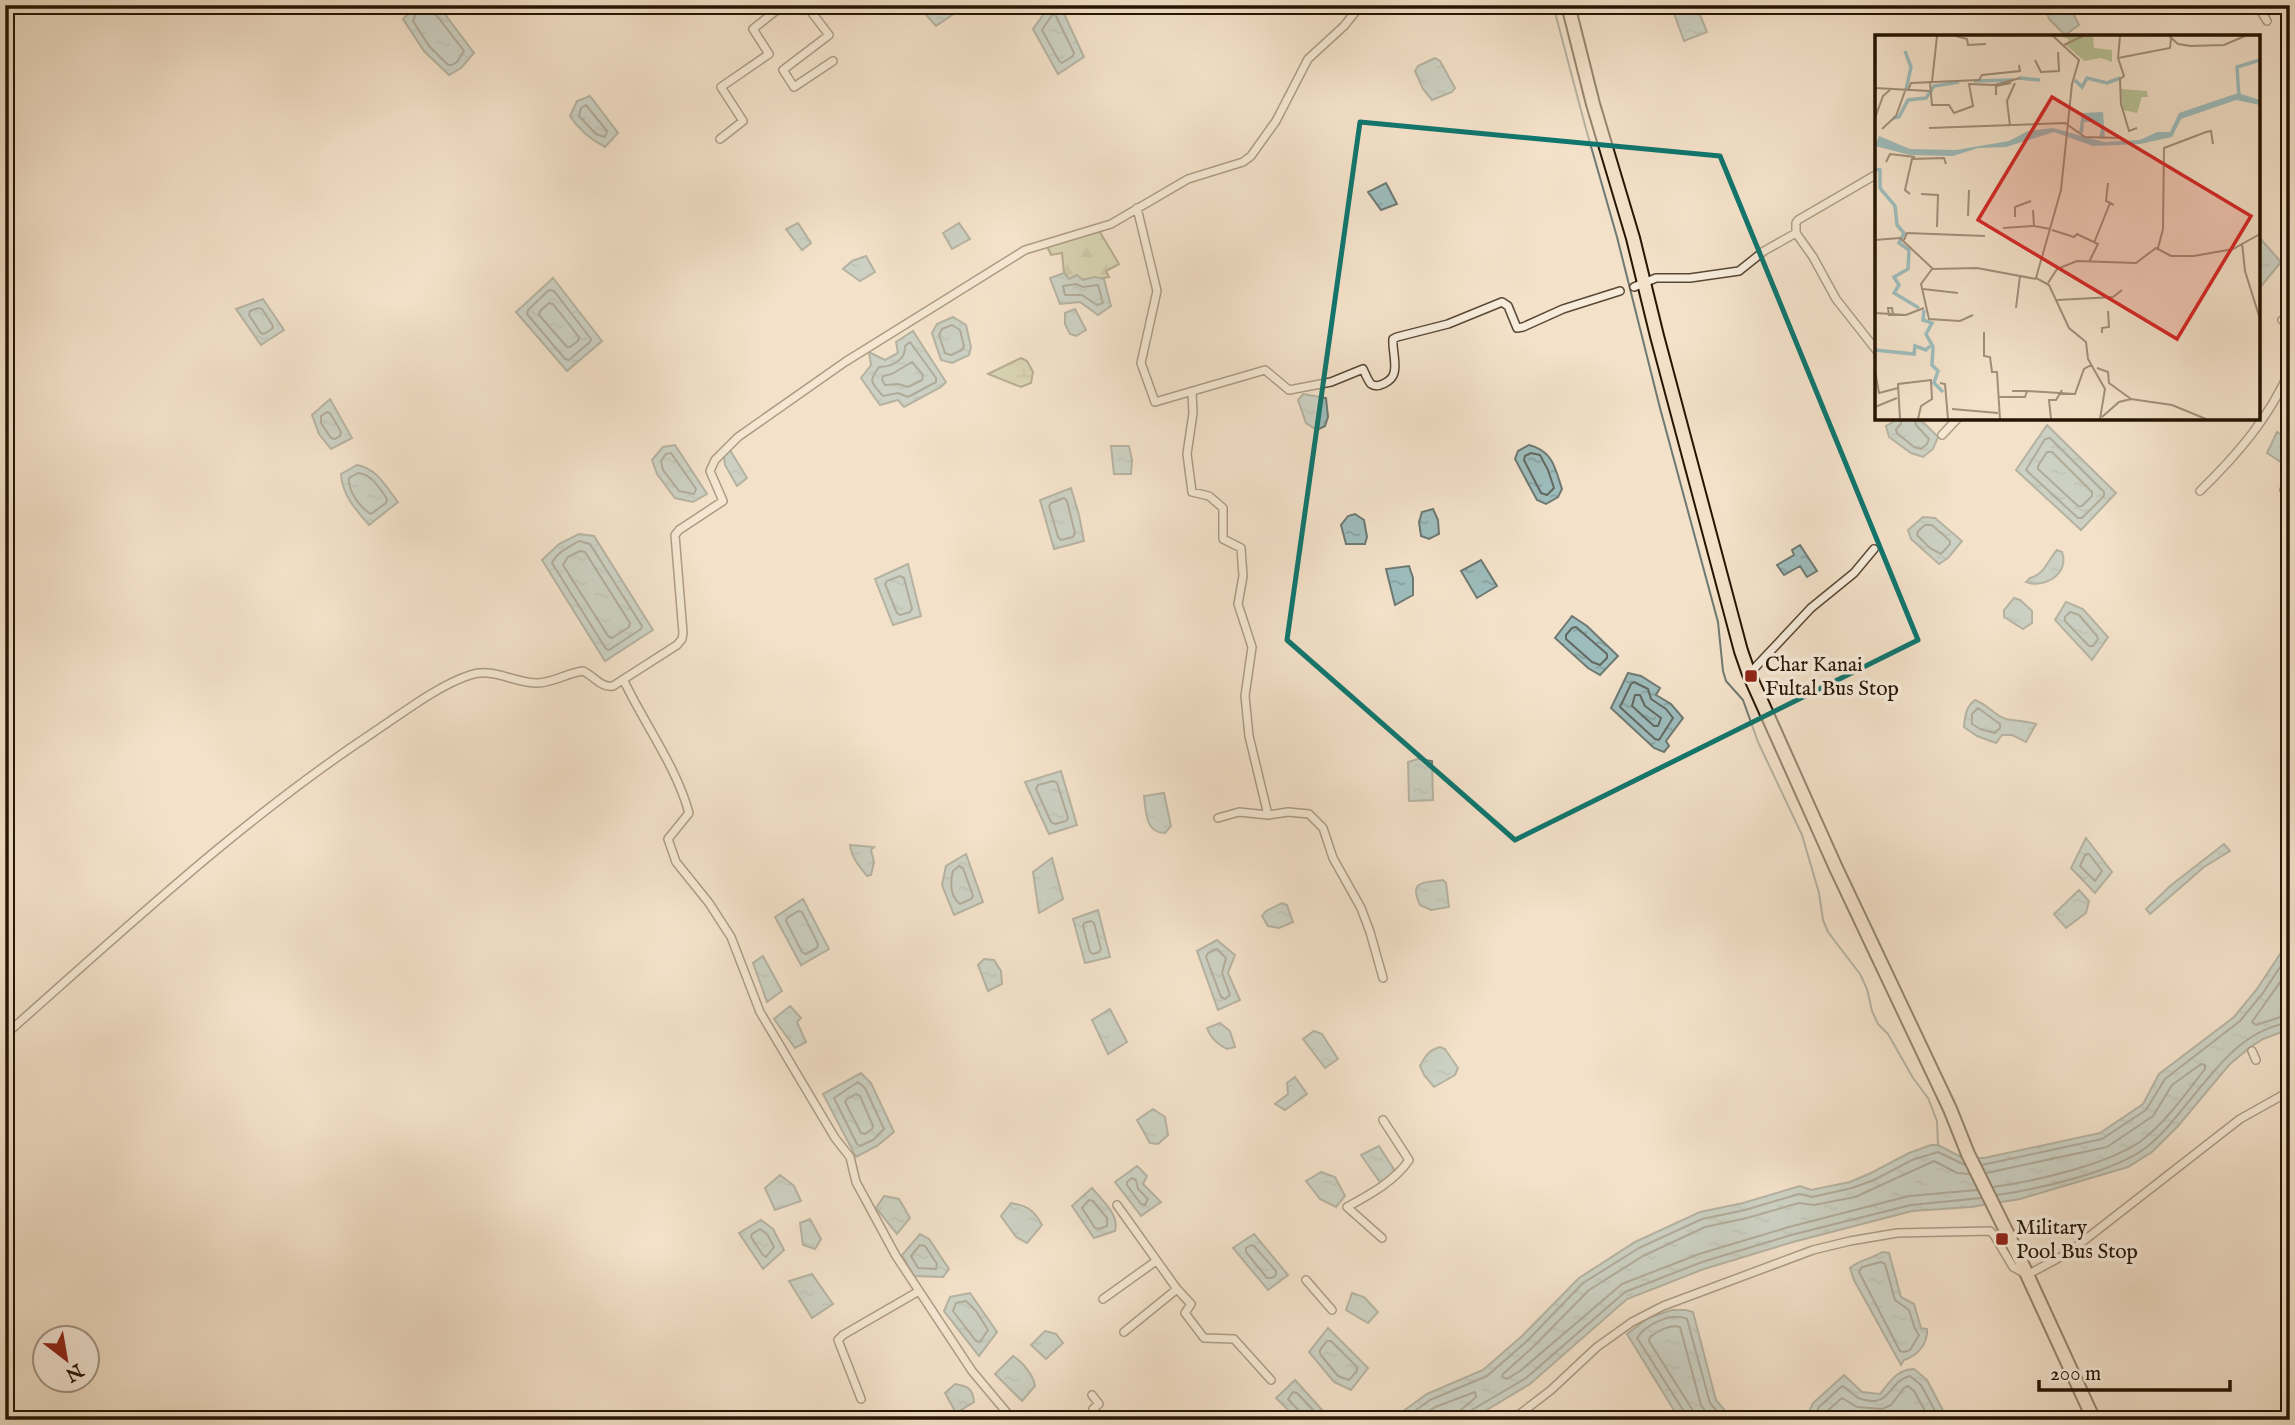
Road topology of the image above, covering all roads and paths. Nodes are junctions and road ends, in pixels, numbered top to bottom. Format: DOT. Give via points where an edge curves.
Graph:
graph roads {
  1 [pos="783,5"];
  2 [pos="806,5"];
  3 [pos="1362,5"];
  4 [pos="1568,5"];
  5 [pos="2257,5"];
  6 [pos="2267,21"];
  7 [pos="833,61"];
  8 [pos="720,139"];
  9 [pos="1875,175"];
  10 [pos="1137,208"];
  11 [pos="1796,233"];
  12 [pos="1639,284"];
  13 [pos="1620,291"];
  14 [pos="2282,320"];
  15 [pos="2290,325"];
  16 [pos="1875,348"];
  17 [pos="2290,370"];
  18 [pos="1192,391"];
  19 [pos="1956,420"];
  20 [pos="1942,435"];
  21 [pos="2200,491"];
  22 [pos="1874,549"];
  23 [pos="1749,674"];
  24 [pos="624,681"];
  25 [pos="1268,815"];
  26 [pos="1218,818"];
  27 [pos="1383,978"];
  28 [pos="5,1035"];
  29 [pos="2252,1051"];
  30 [pos="2256,1060"];
  31 [pos="2290,1091"];
  32 [pos="1383,1120"];
  33 [pos="1117,1205"];
  34 [pos="1382,1238"];
  35 [pos="1156,1261"];
  36 [pos="2027,1275"];
  37 [pos="1306,1280"];
  38 [pos="1177,1289"];
  39 [pos="919,1291"];
  40 [pos="1103,1299"];
  41 [pos="1332,1310"];
  42 [pos="1124,1332"];
  43 [pos="1272,1380"];
  44 [pos="1092,1395"];
  45 [pos="861,1399"];
  46 [pos="1013,1420"];
  47 [pos="1103,1420"];
  48 [pos="1512,1420"];
  49 [pos="2094,1420"];
  1 -- 8 [label="street" via="754,29 769,54 721,87 743,121"];
  2 -- 7 [label="street" via="829,35 783,70 794,87"];
  3 -- 10 [label="street" via="1308,59 1276,121 1251,156 1233,167 1188,179"];
  4 -- 12 [label="highway" via="1619,186"];
  5 -- 6 [label="street"];
  9 -- 11 [label="street" via="1798,220"];
  10 -- 18 [label="street" via="1157,291 1141,363 1155,402"];
  10 -- 24 [label="street" via="1101,228 1025,250 845,362 726,448 710,471 723,501 675,535 682,639"];
  11 -- 12 [label="street" via="1739,271 1656,278"];
  11 -- 16 [label="street" via="1836,299"];
  12 -- 23 [label="highway"];
  13 -- 18 [label="street" via="1523,327 1517,328 1502,302 1448,324 1396,337 1394,373 1382,384 1370,383 1363,369 1331,382 1289,390 1265,370"];
  14 -- 15 [label="street"];
  17 -- 21 [label="street" via="2261,424"];
  18 -- 25 [label="street" via="1187,454 1192,492 1209,496 1223,508 1223,539 1241,548 1238,604 1252,647 1245,696 1249,736"];
  19 -- 20 [label="street"];
  22 -- 23 [label="street"];
  23 -- 36 [label="highway"];
  24 -- 28 [label="street" via="607,687 583,671 536,683 481,673 431,695 283,795"];
  24 -- 39 [label="street" via="689,813 668,839 676,862 731,937 760,1012 850,1157 856,1182 877,1225"];
  25 -- 26 [label="street" via="1239,812"];
  25 -- 27 [label="street" via="1309,814 1323,828 1361,908"];
  29 -- 30 [label="street"];
  31 -- 36 [label="street" via="2240,1119 2068,1253"];
  32 -- 34 [label="street" via="1409,1160 1402,1171 1347,1207"];
  33 -- 35 [label="street"];
  35 -- 38 [label="street"];
  35 -- 40 [label="street"];
  36 -- 48 [label="street" via="2013,1267 1990,1231 1897,1233 1813,1250 1632,1322"];
  36 -- 49 [label="highway"];
  37 -- 41 [label="street"];
  38 -- 42 [label="street"];
  38 -- 43 [label="street" via="1191,1304 1185,1313 1203,1338 1234,1339"];
  39 -- 45 [label="street" via="838,1340"];
  39 -- 46 [label="street" via="972,1371"];
  44 -- 47 [label="street" via="1100,1404 1093,1409"];
}
